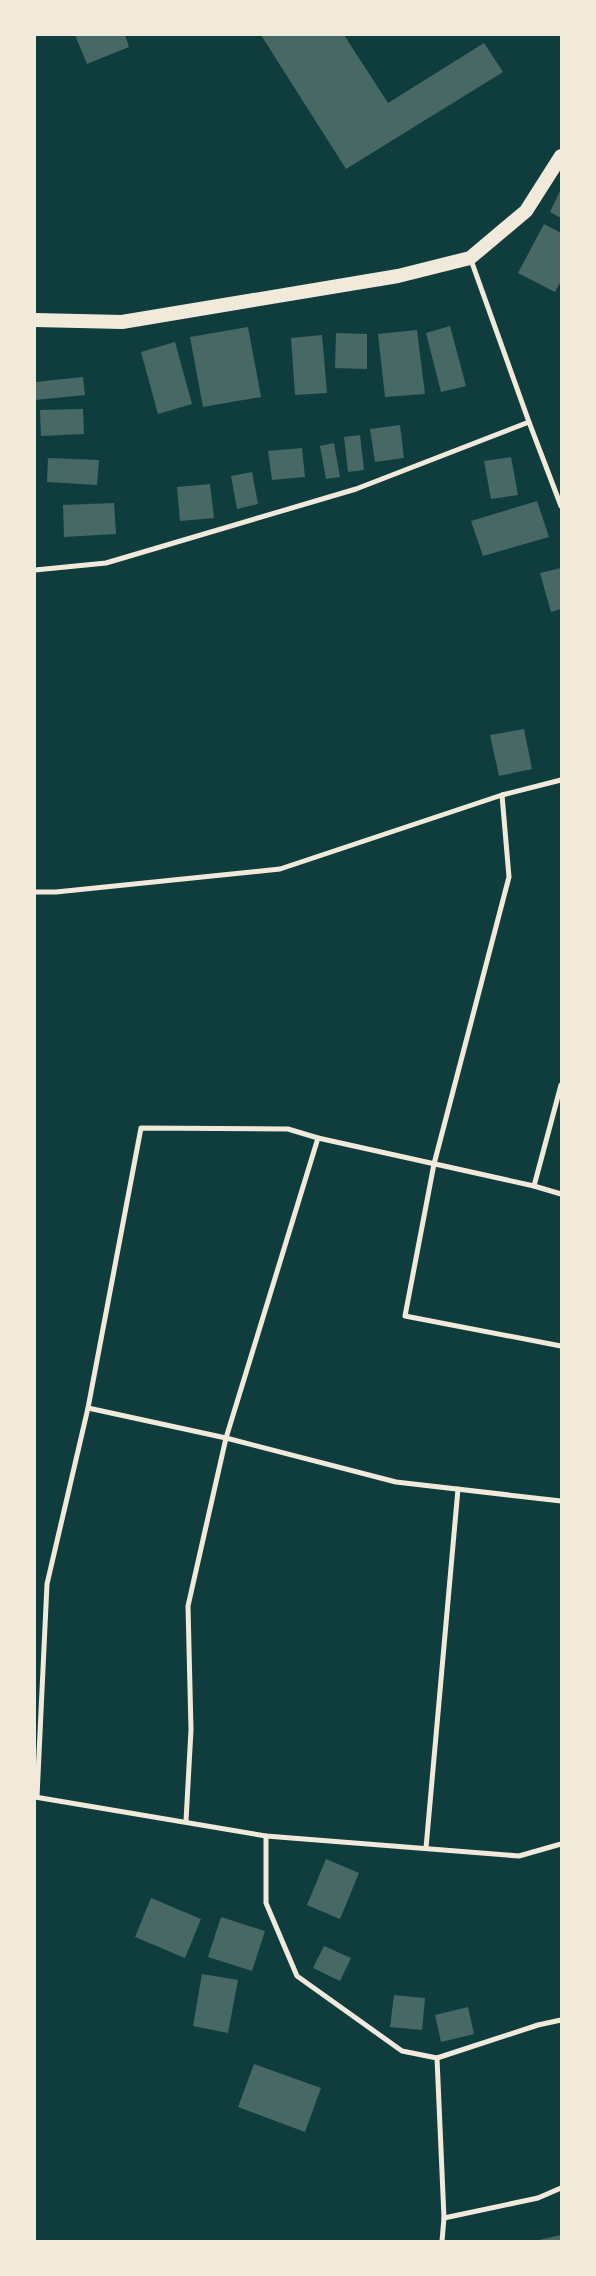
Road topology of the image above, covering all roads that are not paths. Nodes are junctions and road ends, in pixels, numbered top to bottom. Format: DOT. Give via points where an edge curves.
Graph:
graph roads {
  1 [pos="561,156"];
  2 [pos="470,258"];
  3 [pos="35,320"];
  4 [pos="528,422"];
  5 [pos="561,506"];
  6 [pos="35,570"];
  7 [pos="561,780"];
  8 [pos="502,795"];
  9 [pos="35,892"];
  10 [pos="561,1085"];
  11 [pos="318,1138"];
  12 [pos="434,1164"];
  13 [pos="534,1186"];
  14 [pos="561,1194"];
  15 [pos="561,1346"];
  16 [pos="88,1408"];
  17 [pos="226,1438"];
  18 [pos="458,1489"];
  19 [pos="561,1501"];
  20 [pos="36,1797"];
  21 [pos="186,1821"];
  22 [pos="266,1836"];
  23 [pos="561,1844"];
  24 [pos="426,1848"];
  25 [pos="561,2020"];
  26 [pos="436,2058"];
  27 [pos="561,2188"];
  28 [pos="444,2218"];
  29 [pos="442,2241"];
  1 -- 2 [label="highway" via="526,211"];
  2 -- 3 [label="highway" via="398,276 122,322"];
  2 -- 4 [label="street"];
  4 -- 5 [label="street"];
  4 -- 6 [label="street" via="356,490 106,562"];
  7 -- 8 [label="street"];
  8 -- 9 [label="street" via="280,869"];
  8 -- 12 [label="street" via="509,877"];
  10 -- 13 [label="street"];
  11 -- 12 [label="street"];
  11 -- 16 [label="street" via="288,1129 141,1128"];
  11 -- 17 [label="street"];
  12 -- 13 [label="street"];
  12 -- 15 [label="street" via="405,1316"];
  13 -- 14 [label="street"];
  16 -- 17 [label="street"];
  16 -- 20 [label="street" via="47,1584"];
  17 -- 18 [label="street" via="396,1482"];
  17 -- 21 [label="street" via="188,1606 191,1730"];
  18 -- 19 [label="street"];
  18 -- 24 [label="street"];
  20 -- 21 [label="street"];
  21 -- 22 [label="street"];
  22 -- 24 [label="street"];
  22 -- 26 [label="street" via="266,1903 297,1976 402,2051"];
  23 -- 24 [label="street" via="519,1856"];
  25 -- 26 [label="street"];
  26 -- 28 [label="street"];
  27 -- 28 [label="street" via="538,2198"];
  28 -- 29 [label="street"];
}
